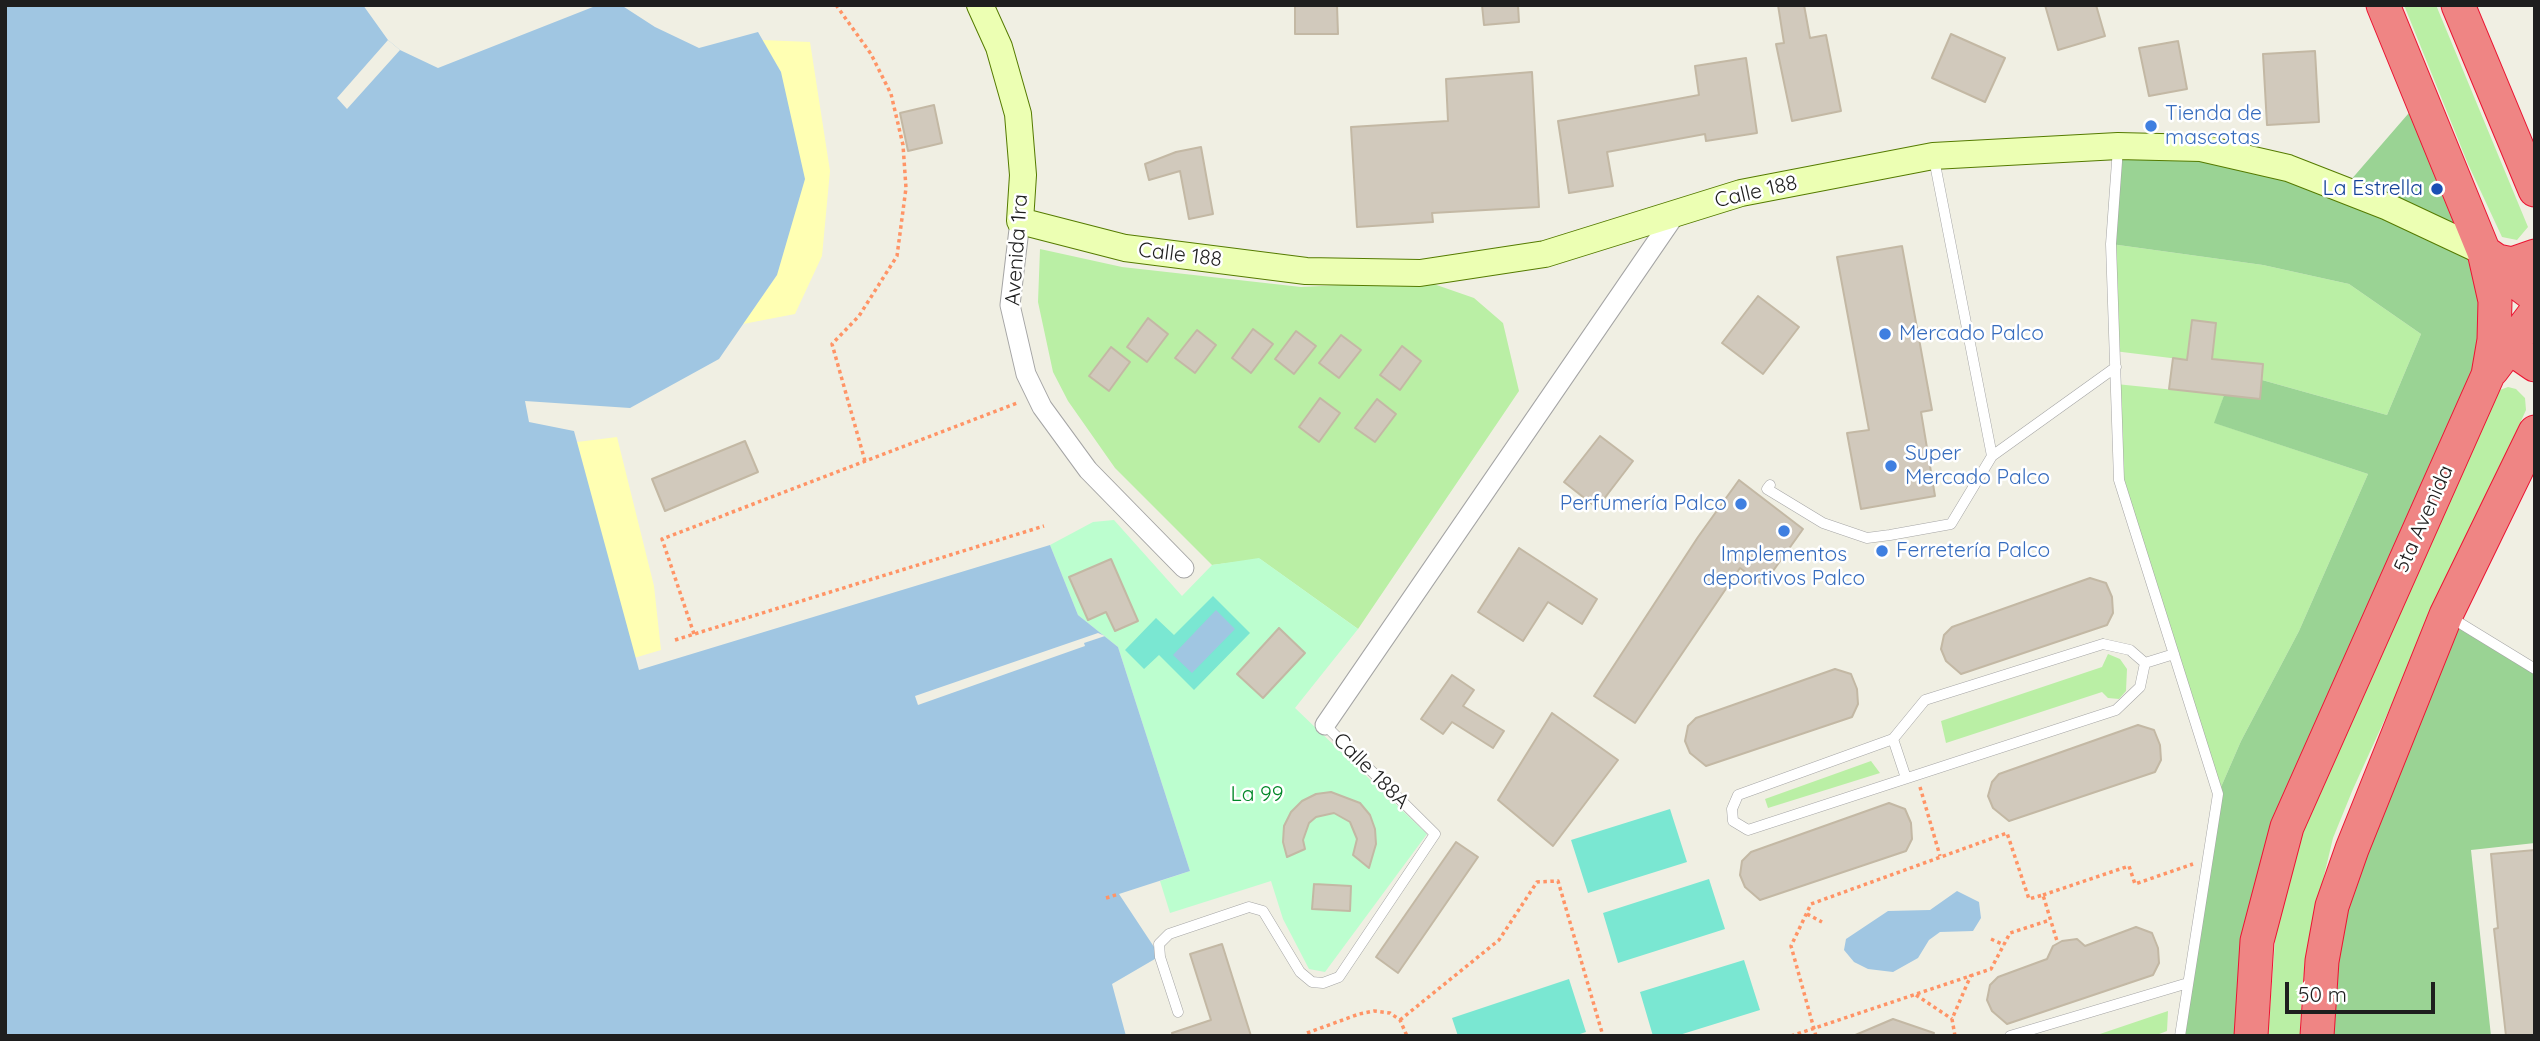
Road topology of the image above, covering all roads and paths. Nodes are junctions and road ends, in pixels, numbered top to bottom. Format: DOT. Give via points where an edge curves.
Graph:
graph roads {
  1 [pos="836,5"];
  2 [pos="980,5"];
  3 [pos="2382,5"];
  4 [pos="2458,5"];
  5 [pos="2118,146"];
  6 [pos="1933,156"];
  7 [pos="2535,190"];
  8 [pos="1677,212"];
  9 [pos="1020,221"];
  10 [pos="2484,252"];
  11 [pos="2535,256"];
  12 [pos="2535,296"];
  13 [pos="2535,313"];
  14 [pos="2496,364"];
  15 [pos="2535,365"];
  16 [pos="2116,367"];
  17 [pos="1036,396"];
  18 [pos="2535,432"];
  19 [pos="1992,456"];
  20 [pos="865,461"];
  21 [pos="1770,485"];
  22 [pos="1044,526"];
  23 [pos="1184,568"];
  24 [pos="2446,615"];
  25 [pos="694,634"];
  26 [pos="675,640"];
  27 [pos="2174,654"];
  28 [pos="2145,663"];
  29 [pos="2535,668"];
  30 [pos="1325,725"];
  31 [pos="1894,739"];
  32 [pos="1911,776"];
  33 [pos="1940,856"];
  34 [pos="2208,859"];
  35 [pos="1119,894"];
  36 [pos="2043,895"];
  37 [pos="1106,898"];
  38 [pos="1807,914"];
  39 [pos="2050,920"];
  40 [pos="1822,922"];
  41 [pos="1991,939"];
  42 [pos="2057,942"];
  43 [pos="2004,945"];
  44 [pos="1971,975"];
  45 [pos="2188,983"];
  46 [pos="1915,994"];
  47 [pos="1178,1012"];
  48 [pos="1952,1019"];
  49 [pos="1400,1020"];
  50 [pos="1814,1028"];
  51 [pos="1307,1033"];
  52 [pos="1407,1036"];
  53 [pos="1603,1036"];
  54 [pos="1791,1036"];
  55 [pos="1816,1036"];
  56 [pos="1955,1036"];
  57 [pos="2010,1036"];
  58 [pos="2180,1036"];
  59 [pos="2251,1036"];
  60 [pos="2317,1036"];
  1 -- 20 [label="path" via="871,54 891,94 903,145 906,188 897,256 859,316 832,344"];
  2 -- 9 [label="street, Avenida 1ra" via="999,47 1018,114 1023,175"];
  3 -- 10 [label="highway, 5ta Avenida"];
  4 -- 7 [label="highway"];
  5 -- 6 [label="street, Calle 188"];
  5 -- 10 [label="street, Calle 188" via="2201,148 2288,168 2388,206"];
  5 -- 16 [label="lane" via="2111,244"];
  6 -- 8 [label="street, Calle 188" via="1741,193"];
  6 -- 19 [label="lane"];
  8 -- 9 [label="street, Calle 188" via="1545,254 1420,273 1306,271 1125,248"];
  8 -- 30 [label="street, Calle 188A"];
  9 -- 17 [label="street, Avenida 1ra" via="1010,305 1022,362"];
  10 -- 11 [label="highway" via="2512,264"];
  10 -- 12 [label="highway"];
  10 -- 14 [label="highway, 5ta Avenida" via="2495,301"];
  13 -- 14 [label="highway"];
  14 -- 15 [label="highway" via="2519,355"];
  14 -- 59 [label="highway, 5ta Avenida" via="2287,827 2257,941"];
  16 -- 19 [label="lane"];
  16 -- 27 [label="lane" via="2119,480"];
  17 -- 20 [label="path"];
  17 -- 23 [label="street, Avenida 1ra" via="1088,470"];
  18 -- 24 [label="highway"];
  19 -- 21 [label="lane" via="1951,524 1890,536 1867,538 1823,523 1767,489"];
  20 -- 25 [label="path" via="662,539"];
  22 -- 25 [label="path"];
  24 -- 29 [label="lane"];
  24 -- 60 [label="highway" via="2332,906 2322,961"];
  25 -- 26 [label="path"];
  27 -- 28 [label="lane"];
  27 -- 34 [label="lane" via="2218,793"];
  28 -- 31 [label="lane" via="2130,650 2103,644 1925,700"];
  28 -- 32 [label="lane" via="2140,687 2116,710"];
  30 -- 47 [label="lane, Calle 188A" via="1435,834 1339,977 1312,982 1300,972 1263,912 1250,907 1169,934 1160,944 1160,957"];
  31 -- 32 [label="lane"];
  31 -- 32 [label="lane" via="1738,795 1733,821 1748,830"];
  32 -- 33 [label="path"];
  33 -- 36 [label="path" via="2007,833 2029,899"];
  33 -- 38 [label="path" via="1811,904"];
  34 -- 36 [label="path" via="2135,884 2129,866"];
  34 -- 45 [label="lane"];
  35 -- 37 [label="path"];
  36 -- 39 [label="path"];
  38 -- 40 [label="path"];
  38 -- 50 [label="path" via="1791,946"];
  39 -- 42 [label="path"];
  39 -- 43 [label="path" via="2010,933"];
  41 -- 43 [label="path"];
  43 -- 44 [label="path" via="1991,969"];
  44 -- 46 [label="path"];
  44 -- 48 [label="path"];
  45 -- 57 [label="lane"];
  45 -- 58 [label="lane"];
  46 -- 48 [label="path"];
  46 -- 50 [label="path"];
  48 -- 56 [label="path"];
  49 -- 51 [label="path" via="1390,1013 1359,1013"];
  49 -- 52 [label="path"];
  49 -- 53 [label="path" via="1499,940 1537,882 1558,881"];
  50 -- 54 [label="path"];
  50 -- 55 [label="path"];
}
